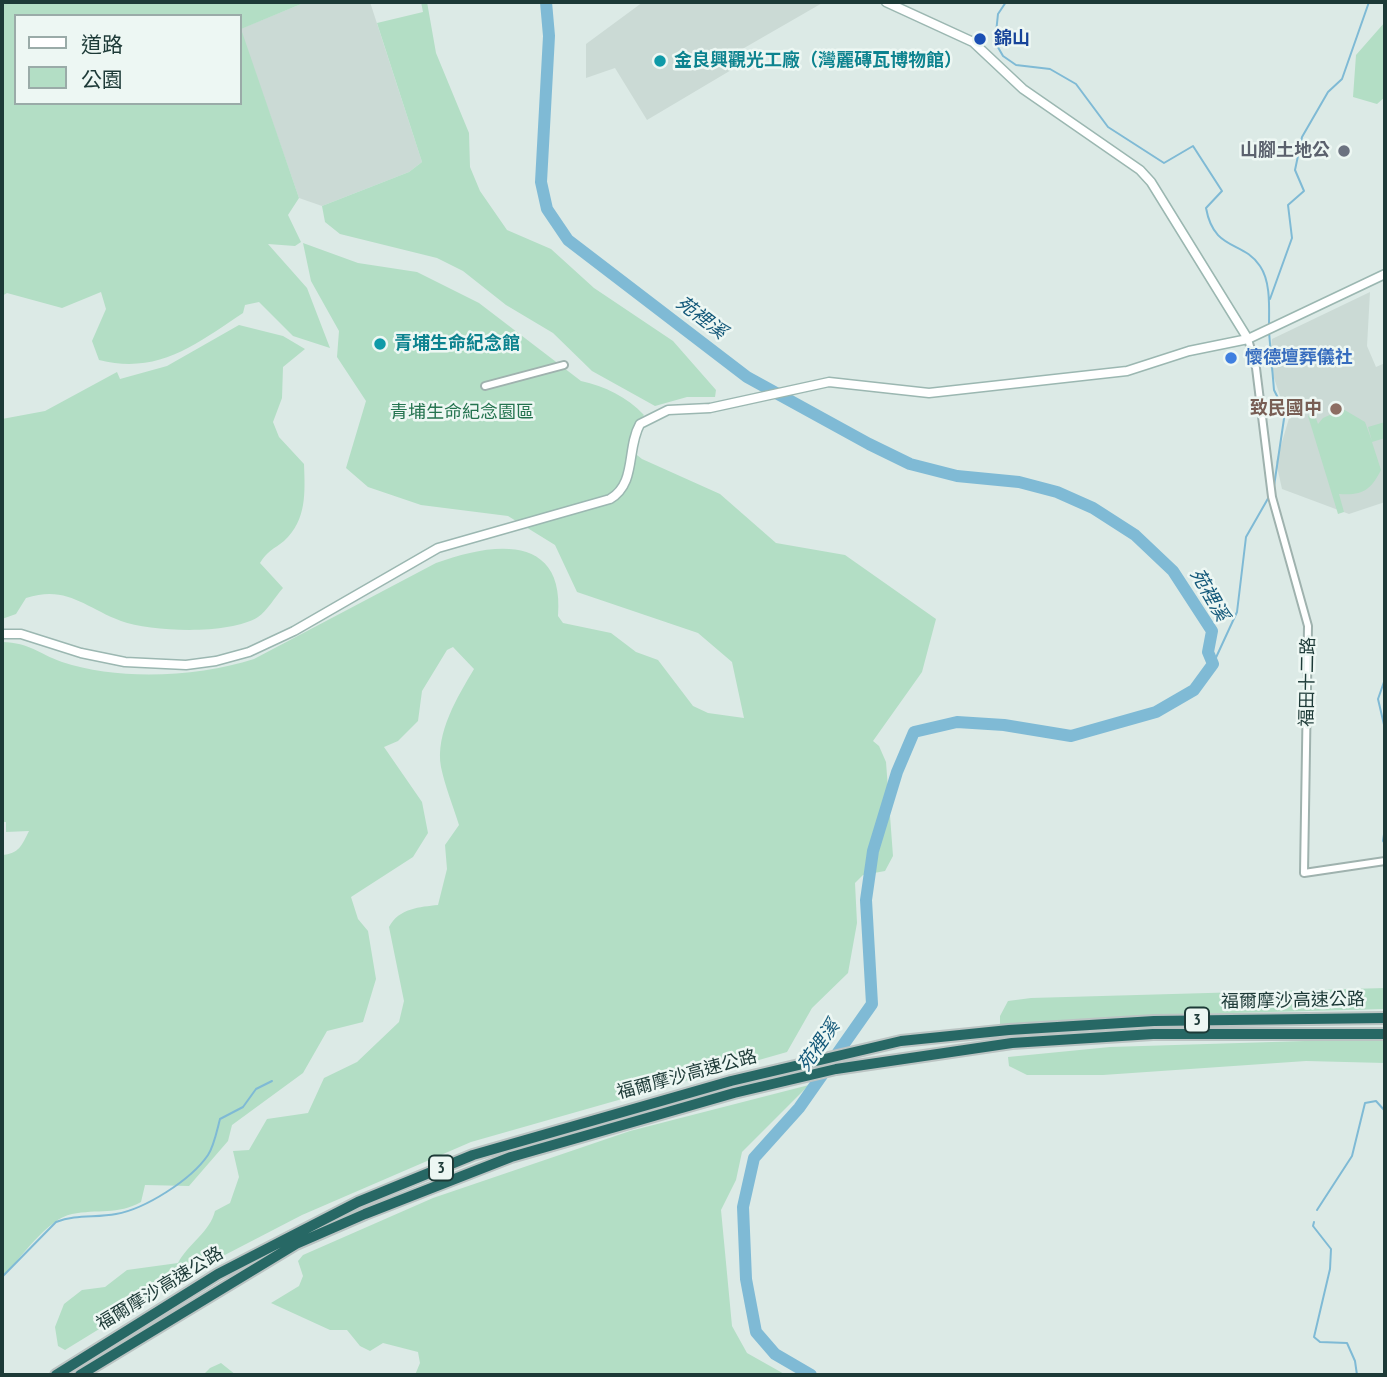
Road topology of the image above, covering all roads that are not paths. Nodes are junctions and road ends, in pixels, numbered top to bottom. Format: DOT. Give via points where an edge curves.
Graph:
graph roads {
  1 [pos="886,2"];
  2 [pos="1385,274"];
  3 [pos="1248,339"];
  4 [pos="564,365"];
  5 [pos="485,386"];
  6 [pos="2,634"];
  7 [pos="1385,860"];
  8 [pos="1385,1018"];
  9 [pos="1385,1034"];
  10 [pos="56,1375"];
  11 [pos="80,1375"];
  1 -- 3 [label="main road" via="973,42 1023,89 1140,170 1152,182"];
  2 -- 3 [label="main road"];
  3 -- 6 [label="main road" via="1127,371 929,393 830,382 710,408 668,411 640,424 629,476 623,489 610,499 438,548 249,652 186,665 159,665 92,655 21,634"];
  3 -- 7 [label="street, 福田十二路" via="1256,368 1270,487 1308,626 1304,873"];
  4 -- 5 [label="street"];
  8 -- 10 [label="highway, 福爾摩沙高速公路 / 3" via="1154,1021 1009,1030 901,1041 731,1081 472,1155 358,1202 170,1303"];
  9 -- 11 [label="highway, 福爾摩沙高速公路 / 3" via="1153,1034 1012,1043 836,1069 734,1093 512,1157 365,1214 296,1244"];
}
